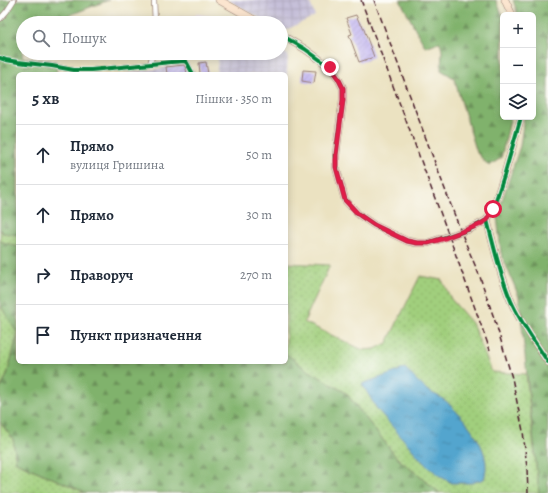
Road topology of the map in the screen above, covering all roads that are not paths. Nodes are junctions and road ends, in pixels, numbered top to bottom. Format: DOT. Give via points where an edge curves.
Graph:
graph roads {
  1 [pos="14,0"];
  2 [pos="154,0"];
  3 [pos="220,0"];
  4 [pos="505,0"];
  5 [pos="511,12"];
  6 [pos="155,16"];
  7 [pos="248,16"];
  8 [pos="0,19"];
  9 [pos="288,39"];
  10 [pos="0,58"];
  11 [pos="151,60"];
  12 [pos="150,64"];
  13 [pos="192,72"];
  14 [pos="519,120"];
  15 [pos="487,220"];
  16 [pos="548,362"];
  1 -- 8 [label="street"];
  2 -- 6 [label="street"];
  3 -- 7 [label="street"];
  4 -- 5 [label="street"];
  9 -- 15 [label="street" via="330,67 343,88 336,167 345,200 358,214 374,225 407,241 417,243 428,243 457,234"];
  10 -- 12 [label="street" via="74,70"];
  11 -- 12 [label="street"];
  12 -- 13 [label="street" via="185,61"];
  14 -- 15 [label="street" via="498,196"];
  15 -- 16 [label="street" via="500,272 512,302"];
}
